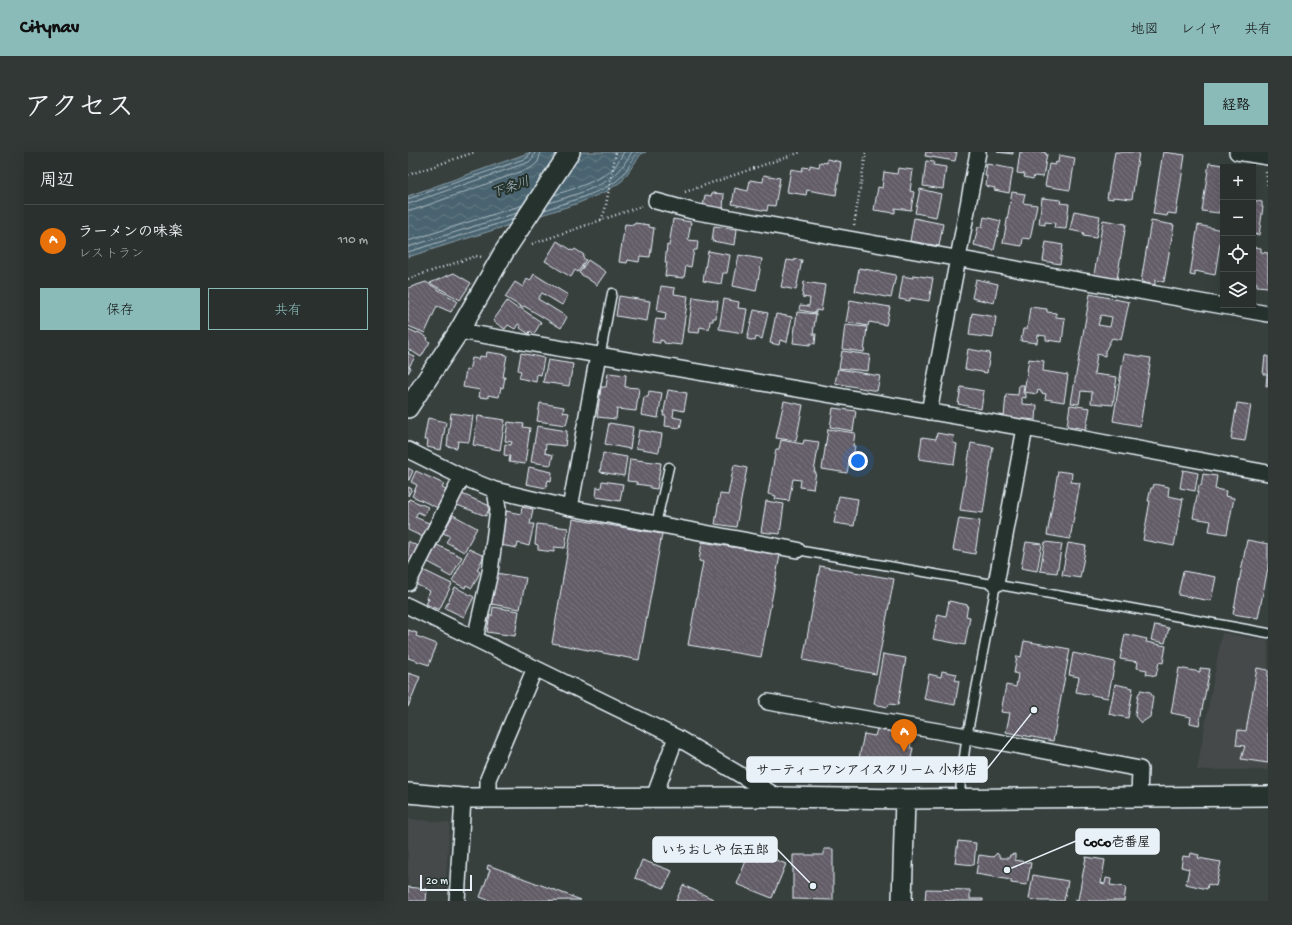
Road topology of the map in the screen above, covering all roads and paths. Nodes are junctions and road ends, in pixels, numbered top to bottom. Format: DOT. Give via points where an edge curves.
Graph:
graph roads {
  1 [pos="475,152"];
  2 [pos="570,152"];
  3 [pos="616,152"];
  4 [pos="866,152"];
  5 [pos="978,152"];
  6 [pos="1237,152"];
  7 [pos="1268,157"];
  8 [pos="408,175"];
  9 [pos="656,201"];
  10 [pos="601,220"];
  11 [pos="851,240"];
  12 [pos="499,260"];
  13 [pos="959,260"];
  14 [pos="408,279"];
  15 [pos="612,293"];
  16 [pos="1268,314"];
  17 [pos="459,331"];
  18 [pos="598,355"];
  19 [pos="408,408"];
  20 [pos="929,412"];
  21 [pos="1025,428"];
  22 [pos="408,450"];
  23 [pos="669,467"];
  24 [pos="1268,473"];
  25 [pos="462,477"];
  26 [pos="495,490"];
  27 [pos="570,508"];
  28 [pos="656,524"];
  29 [pos="797,550"];
  30 [pos="408,583"];
  31 [pos="996,584"];
  32 [pos="408,606"];
  33 [pos="1268,633"];
  34 [pos="475,639"];
  35 [pos="535,668"];
  36 [pos="768,702"];
  37 [pos="967,736"];
  38 [pos="676,737"];
  39 [pos="408,793"];
  40 [pos="1268,796"];
  41 [pos="654,797"];
  42 [pos="778,797"];
  43 [pos="1139,797"];
  44 [pos="463,798"];
  45 [pos="488,798"];
  46 [pos="960,798"];
  47 [pos="905,799"];
  48 [pos="462,899"];
  49 [pos="902,901"];
  1 -- 8 [label="path"];
  2 -- 12 [label="street"];
  3 -- 10 [label="path"];
  4 -- 11 [label="path"];
  5 -- 13 [label="street"];
  6 -- 7 [label="street"];
  9 -- 11 [label="street" via="692,211"];
  11 -- 13 [label="street"];
  12 -- 14 [label="path" via="476,256"];
  12 -- 17 [label="street"];
  13 -- 16 [label="street"];
  13 -- 20 [label="street"];
  15 -- 18 [label="lane" via="602,348"];
  17 -- 18 [label="street"];
  17 -- 19 [label="street"];
  18 -- 20 [label="street"];
  18 -- 27 [label="street"];
  20 -- 21 [label="street"];
  21 -- 24 [label="street"];
  21 -- 31 [label="street"];
  22 -- 25 [label="street"];
  23 -- 28 [label="lane"];
  25 -- 26 [label="street"];
  25 -- 30 [label="street"];
  26 -- 27 [label="street"];
  26 -- 34 [label="street" via="498,509 492,558"];
  27 -- 28 [label="street"];
  28 -- 29 [label="street"];
  29 -- 31 [label="lane"];
  31 -- 33 [label="lane"];
  31 -- 37 [label="lane"];
  32 -- 34 [label="street"];
  34 -- 35 [label="street"];
  35 -- 38 [label="street"];
  35 -- 45 [label="street" via="488,779"];
  36 -- 37 [label="street"];
  37 -- 43 [label="street" via="1140,769"];
  37 -- 46 [label="lane"];
  38 -- 41 [label="street"];
  38 -- 42 [label="street"];
  39 -- 44 [label="street"];
  40 -- 43 [label="street"];
  41 -- 42 [label="street"];
  41 -- 45 [label="street"];
  42 -- 47 [label="street"];
  43 -- 46 [label="street"];
  44 -- 45 [label="street"];
  44 -- 48 [label="street"];
  46 -- 47 [label="street"];
  47 -- 49 [label="street"];
}
